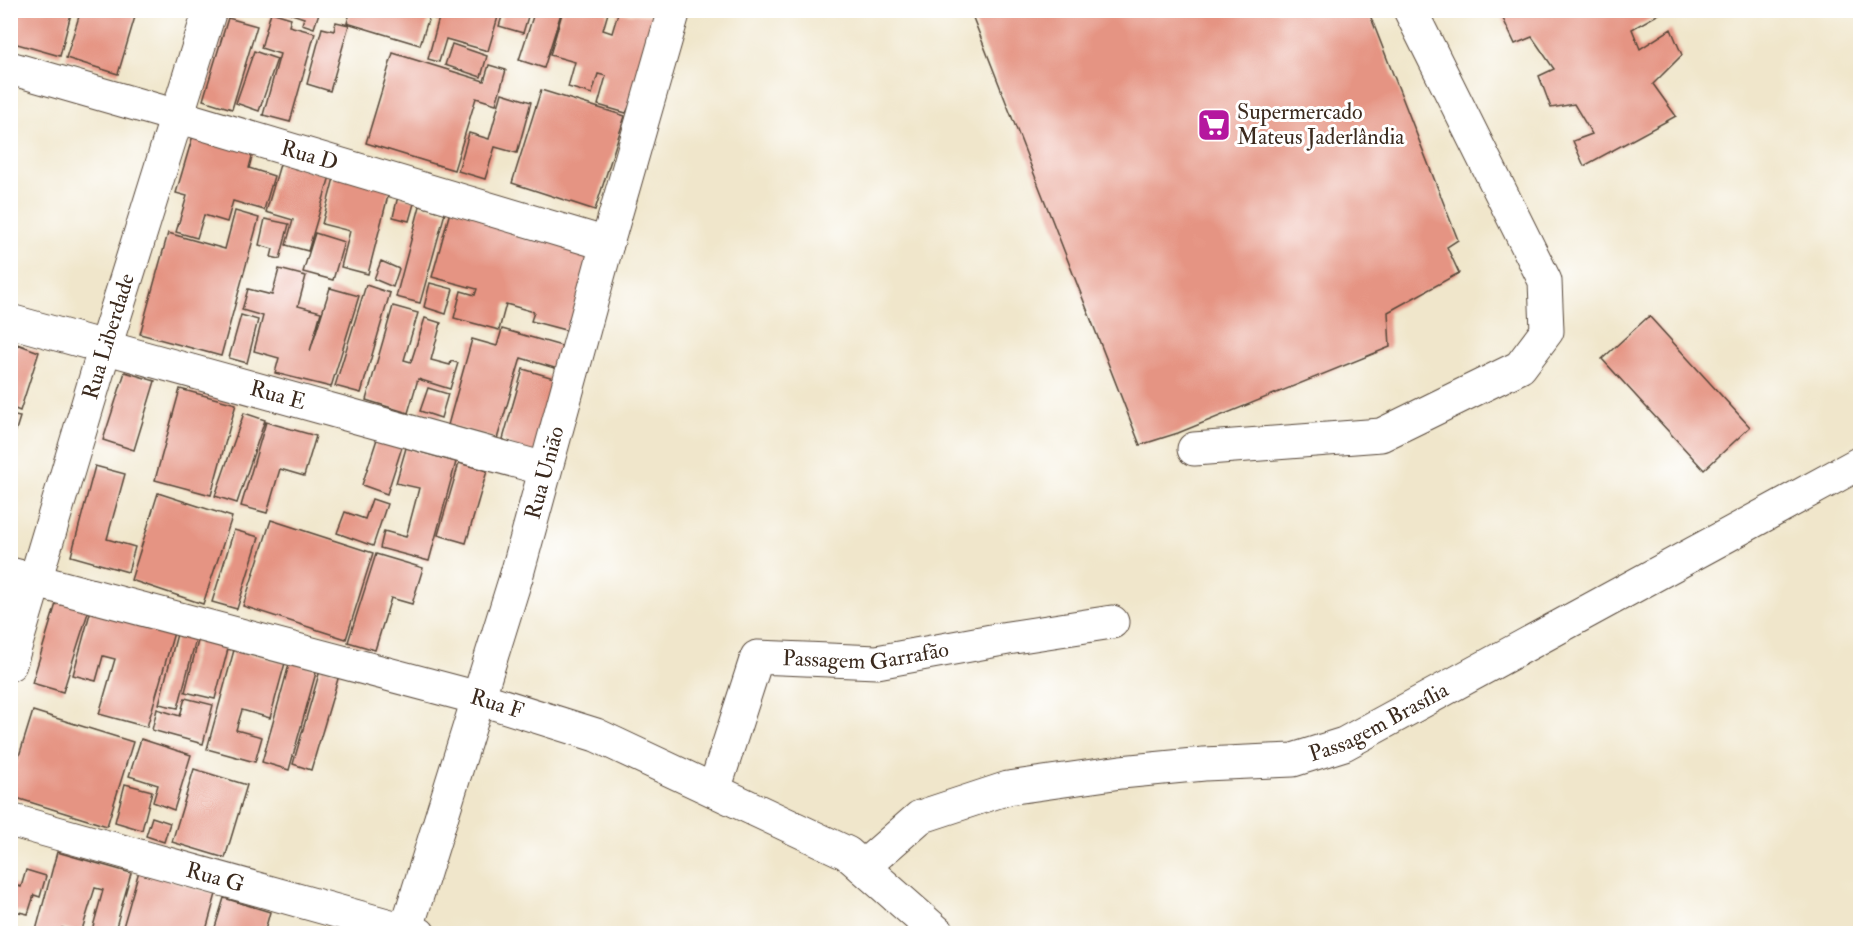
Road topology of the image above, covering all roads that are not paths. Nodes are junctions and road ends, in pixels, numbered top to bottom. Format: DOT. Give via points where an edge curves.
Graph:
graph roads {
  1 [pos="210,10"];
  2 [pos="1410,10"];
  3 [pos="666,12"];
  4 [pos="10,68"];
  5 [pos="177,116"];
  6 [pos="607,244"];
  7 [pos="10,321"];
  8 [pos="105,347"];
  9 [pos="1194,449"];
  10 [pos="1860,463"];
  11 [pos="545,469"];
  12 [pos="23,578"];
  13 [pos="1112,622"];
  14 [pos="10,664"];
  15 [pos="478,698"];
  16 [pos="714,790"];
  17 [pos="10,820"];
  18 [pos="863,867"];
  19 [pos="410,932"];
  20 [pos="939,933"];
  1 -- 5 [label="street, Rua Liberdade"];
  2 -- 9 [label="street" via="1545,281 1547,332 1520,367 1381,435"];
  3 -- 6 [label="street, Rua União"];
  4 -- 5 [label="street, Rua D"];
  5 -- 6 [label="street, Rua D"];
  5 -- 8 [label="street, Rua Liberdade"];
  6 -- 11 [label="street, Rua União"];
  7 -- 8 [label="street, Rua E"];
  8 -- 11 [label="street, Rua E"];
  8 -- 12 [label="street, Rua Liberdade"];
  10 -- 18 [label="street, Passagem Brasília" via="1344,744 1293,759 1133,771 1008,788 920,817"];
  11 -- 15 [label="street, Rua União"];
  12 -- 14 [label="street, Rua Liberdade"];
  12 -- 15 [label="street, Rua F"];
  13 -- 16 [label="street, Passagem Garrafão" via="878,662 757,657"];
  15 -- 16 [label="street, Rua F" via="596,735"];
  15 -- 19 [label="street, Rua União"];
  16 -- 18 [label="street, Rua F" via="848,853"];
  17 -- 19 [label="street, Rua G"];
  18 -- 20 [label="street, Rua F"];
}
